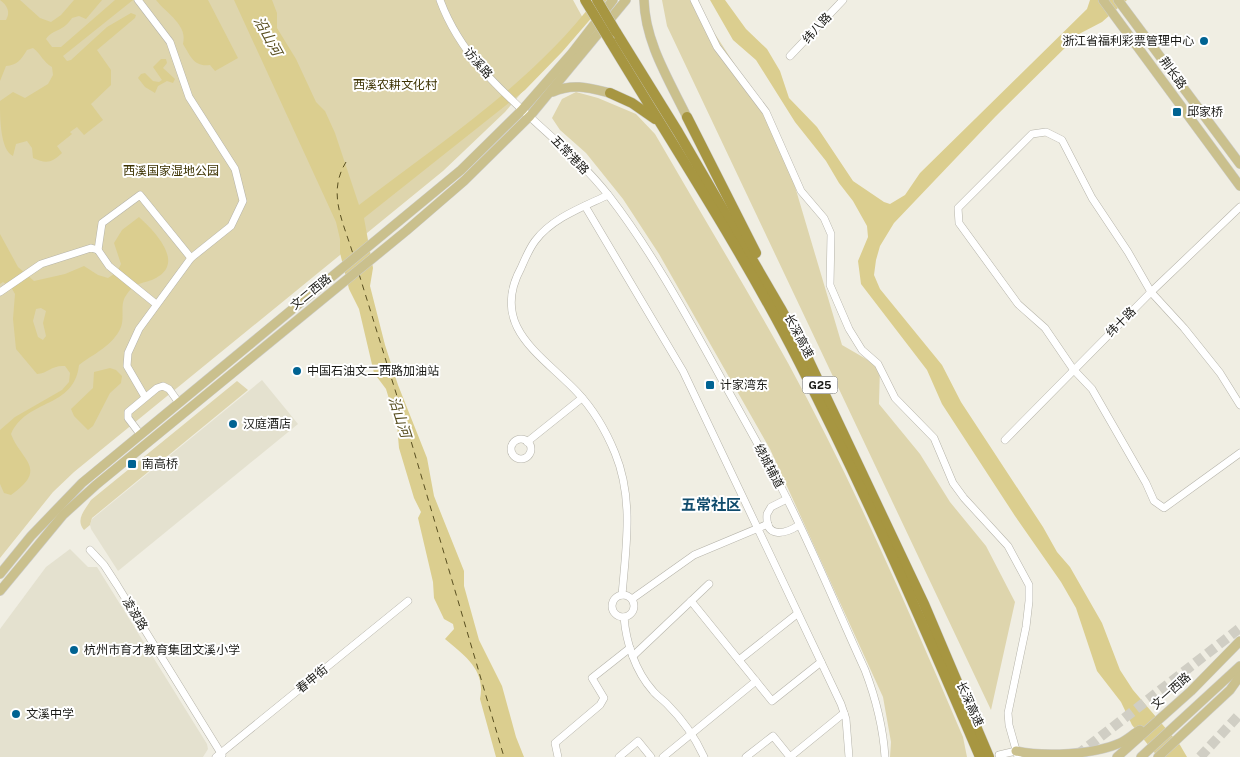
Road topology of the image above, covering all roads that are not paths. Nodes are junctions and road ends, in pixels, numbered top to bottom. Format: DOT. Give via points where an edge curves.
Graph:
graph roads {
  1 [pos="138,0"];
  2 [pos="440,0"];
  3 [pos="585,0"];
  4 [pos="597,0"];
  5 [pos="613,0"];
  6 [pos="626,0"];
  7 [pos="644,0"];
  8 [pos="694,0"];
  9 [pos="843,0"];
  10 [pos="1104,0"];
  11 [pos="1118,0"];
  12 [pos="613,37"];
  13 [pos="790,56"];
  14 [pos="610,93"];
  15 [pos="548,95"];
  16 [pos="518,107"];
  17 [pos="530,116"];
  18 [pos="688,117"];
  19 [pos="659,122"];
  20 [pos="1240,164"];
  21 [pos="1240,186"];
  22 [pos="608,195"];
  23 [pos="585,206"];
  24 [pos="1240,207"];
  25 [pos="98,250"];
  26 [pos="190,258"];
  27 [pos="1,292"];
  28 [pos="1151,292"];
  29 [pos="156,304"];
  30 [pos="781,309"];
  31 [pos="1074,369"];
  32 [pos="145,398"];
  33 [pos="582,398"];
  34 [pos="179,403"];
  35 [pos="1240,405"];
  36 [pos="140,434"];
  37 [pos="1005,440"];
  38 [pos="527,442"];
  39 [pos="1240,453"];
  40 [pos="787,499"];
  41 [pos="768,524"];
  42 [pos="799,525"];
  43 [pos="758,528"];
  44 [pos="90,550"];
  45 [pos="0,574"];
  46 [pos="709,584"];
  47 [pos="0,591"];
  48 [pos="622,595"];
  49 [pos="632,599"];
  50 [pos="408,601"];
  51 [pos="691,601"];
  52 [pos="797,614"];
  53 [pos="624,617"];
  54 [pos="1240,641"];
  55 [pos="631,652"];
  56 [pos="739,660"];
  57 [pos="821,662"];
  58 [pos="1240,666"];
  59 [pos="1240,676"];
  60 [pos="756,681"];
  61 [pos="844,713"];
  62 [pos="1165,714"];
  63 [pos="691,734"];
  64 [pos="1017,754"];
  65 [pos="220,756"];
  66 [pos="994,756"];
  67 [pos="558,757"];
  68 [pos="619,757"];
  69 [pos="651,757"];
  70 [pos="663,757"];
  71 [pos="704,757"];
  72 [pos="746,757"];
  73 [pos="849,757"];
  74 [pos="885,757"];
  75 [pos="980,757"];
  76 [pos="1116,757"];
  77 [pos="1141,757"];
  78 [pos="1158,757"];
  1 -- 26 [label="street" via="170,42 190,97 230,159 240,181 243,202 231,226"];
  2 -- 16 [label="street, 访溪路" via="457,38"];
  3 -- 12 [label="highway, 长深高速 / G25, bridge"];
  4 -- 12 [label="highway, 长深高速 / G25, bridge"];
  5 -- 16 [label="main road, 文二西路" via="572,53"];
  6 -- 15 [label="main road, 文二西路"];
  7 -- 18 [label="main road" via="645,17 657,55"];
  8 -- 64 [label="street" via="717,47 766,112 801,191 824,218 831,234 830,285 849,329 862,350 878,364 895,398 934,438 954,483 1008,546 1028,585 1026,627 1008,713"];
  9 -- 13 [label="street, 纬八路"];
  10 -- 21 [label="main road, 荆长路"];
  11 -- 20 [label="main road, 荆长路"];
  12 -- 19 [label="highway, 长深高速 / G25"];
  12 -- 30 [label="highway, 长深高速 / G25" via="678,132"];
  14 -- 15 [label="main road" via="583,86 565,87"];
  14 -- 19 [label="highway" via="632,103"];
  15 -- 17 [label="main road, 文二西路"];
  16 -- 17 [label="street, 访溪路"];
  16 -- 34 [label="main road, 文二西路" via="462,170"];
  17 -- 22 [label="street, 五常港路"];
  17 -- 47 [label="main road, 文二西路" via="464,181 406,231 76,503 32,550"];
  18 -- 30 [label="highway"];
  19 -- 75 [label="highway, 长深高速 / G25" via="739,252 799,362 865,500"];
  22 -- 23 [label="street"];
  22 -- 40 [label="street, 绕城辅道" via="671,290"];
  23 -- 33 [label="street" via="553,224 535,241 511,289 511,312 518,330 528,345"];
  23 -- 43 [label="street" via="683,371"];
  24 -- 28 [label="street, 纬十路"];
  25 -- 26 [label="street" via="102,223 140,195"];
  25 -- 27 [label="street" via="82,250 41,264"];
  25 -- 29 [label="street" via="109,266"];
  26 -- 29 [label="street"];
  28 -- 31 [label="street, 纬十路"];
  28 -- 31 [label="street" via="1092,198 1062,140 1046,132 1032,134 958,208 959,223 1018,304 1045,328"];
  28 -- 35 [label="street" via="1220,373"];
  29 -- 32 [label="street" via="139,329 127,360 130,373"];
  30 -- 66 [label="highway, 长深高速 / G25" via="808,359"];
  31 -- 37 [label="street, 纬十路"];
  31 -- 39 [label="street" via="1092,389 1154,501 1164,508"];
  32 -- 34 [label="street" via="163,386"];
  32 -- 36 [label="street" via="128,412 128,418"];
  33 -- 38 [label="street"];
  33 -- 48 [label="street" via="606,435 621,471 628,522"];
  34 -- 36 [label="main road, 文二西路"];
  36 -- 45 [label="main road, 文二西路" via="82,482"];
  40 -- 41 [label="street" via="771,507 767,514"];
  40 -- 42 [label="street, 绕城辅道"];
  41 -- 42 [label="street" via="772,531 779,533"];
  41 -- 43 [label="street"];
  42 -- 74 [label="street, 绕城辅道" via="866,670 884,732"];
  43 -- 49 [label="street" via="694,555"];
  43 -- 52 [label="street"];
  44 -- 65 [label="street, 凌波路" via="117,585"];
  46 -- 51 [label="street"];
  48 -- 49 [label="street"];
  48 -- 53 [label="street" via="616,597 612,607 614,613"];
  49 -- 53 [label="street" via="632,612"];
  50 -- 65 [label="street, 春申街"];
  51 -- 55 [label="street"];
  51 -- 56 [label="street"];
  52 -- 56 [label="street"];
  52 -- 57 [label="street"];
  53 -- 55 [label="street" via="625,637"];
  54 -- 62 [label="main road, 文一西路"];
  55 -- 63 [label="street" via="652,691 668,704"];
  55 -- 67 [label="street" via="592,678 604,698 600,706 555,743"];
  56 -- 60 [label="street"];
  57 -- 60 [label="street" via="772,701"];
  57 -- 61 [label="street"];
  58 -- 77 [label="main road"];
  59 -- 78 [label="main road" via="1230,690"];
  60 -- 63 [label="street"];
  61 -- 72 [label="street" via="790,757 773,736"];
  61 -- 73 [label="street"];
  62 -- 64 [label="main road" via="1121,742 1093,751"];
  62 -- 76 [label="main road, 文一西路"];
  63 -- 70 [label="street"];
  63 -- 71 [label="street"];
  64 -- 66 [label="street"];
  68 -- 69 [label="street" via="638,741"];
}
